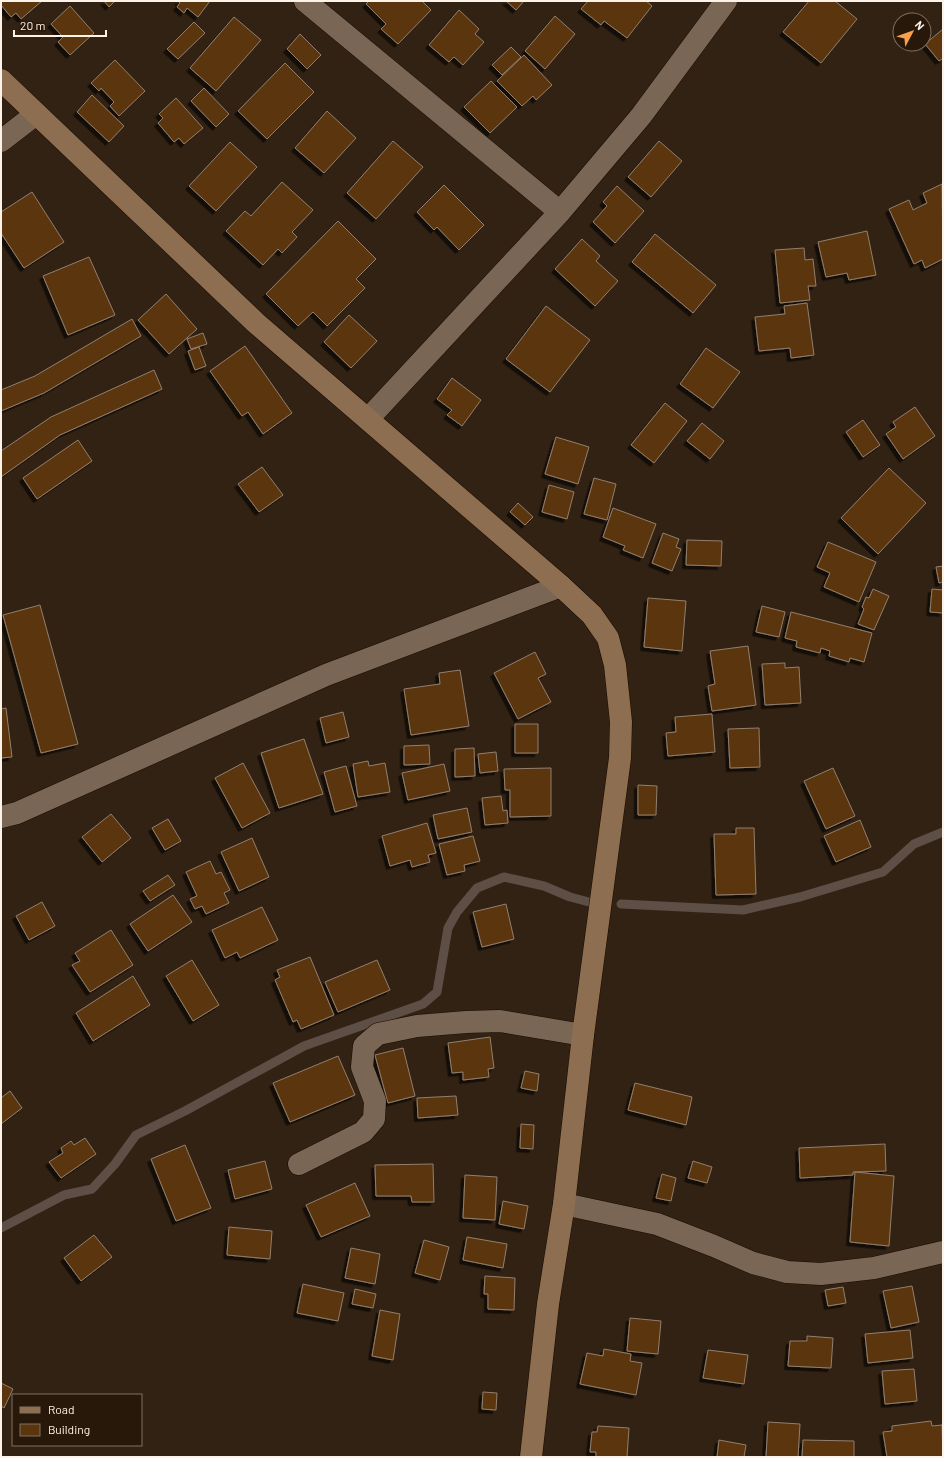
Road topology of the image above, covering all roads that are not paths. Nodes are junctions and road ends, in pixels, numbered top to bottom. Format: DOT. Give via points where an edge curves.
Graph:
graph roads {
  1 [pos="305,1"];
  2 [pos="721,3"];
  3 [pos="1,80"];
  4 [pos="36,114"];
  5 [pos="1,141"];
  6 [pos="560,212"];
  7 [pos="368,419"];
  8 [pos="561,586"];
  9 [pos="1,817"];
  10 [pos="583,1035"];
  11 [pos="299,1164"];
  12 [pos="564,1204"];
  13 [pos="943,1252"];
  14 [pos="531,1457"];
  1 -- 6 [label="street"];
  2 -- 6 [label="street" via="641,116"];
  3 -- 4 [label="street"];
  4 -- 5 [label="street"];
  4 -- 7 [label="street" via="256,322"];
  6 -- 7 [label="street"];
  7 -- 8 [label="street"];
  8 -- 9 [label="street" via="326,675 17,813"];
  8 -- 10 [label="street" via="592,615 608,638 615,665 621,722 620,758"];
  10 -- 11 [label="street" via="500,1021 417,1026 378,1034 364,1046 362,1067 375,1101 374,1120 363,1132"];
  10 -- 12 [label="street"];
  12 -- 13 [label="street" via="658,1224 753,1263 786,1272 821,1274 866,1269"];
  12 -- 14 [label="street" via="548,1304"];
}
